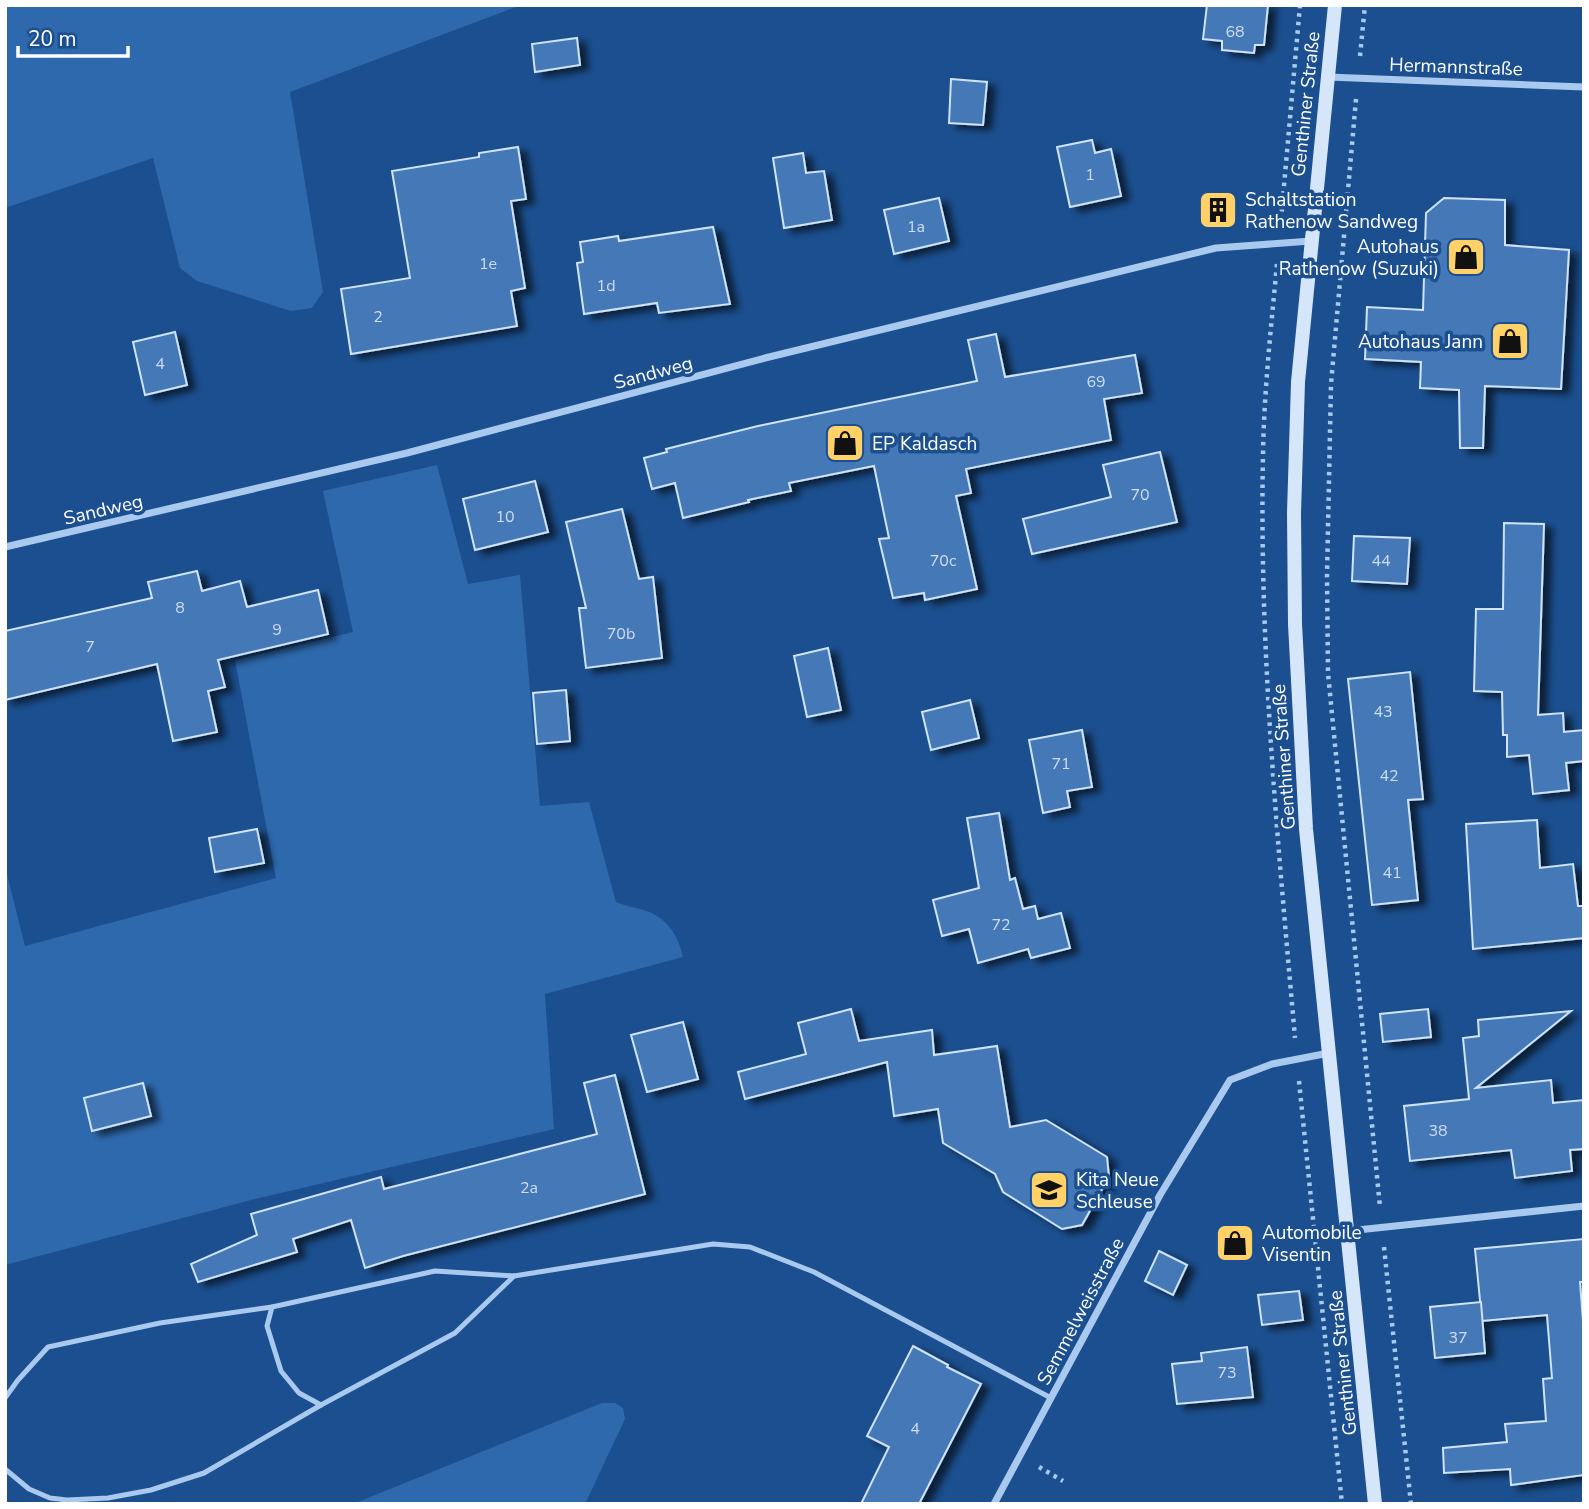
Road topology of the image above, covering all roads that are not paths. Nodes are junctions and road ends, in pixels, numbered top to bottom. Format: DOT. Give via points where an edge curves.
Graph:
graph roads {
  1 [pos="1335,5"];
  2 [pos="1327,77"];
  3 [pos="1584,87"];
  4 [pos="1311,241"];
  5 [pos="5,547"];
  6 [pos="1329,1053"];
  7 [pos="1584,1206"];
  8 [pos="1348,1231"];
  9 [pos="514,1276"];
  10 [pos="272,1307"];
  11 [pos="5,1398"];
  12 [pos="1051,1398"];
  13 [pos="321,1405"];
  14 [pos="5,1469"];
  15 [pos="994,1504"];
  16 [pos="1375,1504"];
  1 -- 2 [label="main road, Genthiner Straße"];
  2 -- 3 [label="street, Hermannstraße"];
  2 -- 4 [label="main road, Genthiner Straße"];
  4 -- 5 [label="street, Sandweg" via="1216,248 765,358 407,453"];
  4 -- 6 [label="main road, Genthiner Straße" via="1298,382 1295,624 1306,829"];
  6 -- 8 [label="main road, Genthiner Straße"];
  6 -- 12 [label="street, Semmelweisstraße" via="1272,1064 1230,1080 1160,1195"];
  7 -- 8 [label="street"];
  8 -- 16 [label="main road, Genthiner Straße"];
  9 -- 10 [label="lane" via="435,1270"];
  9 -- 12 [label="lane" via="713,1244 750,1247 814,1272"];
  9 -- 13 [label="lane" via="455,1333"];
  10 -- 11 [label="lane" via="160,1323 48,1348"];
  10 -- 13 [label="lane" via="267,1326 281,1371 299,1394"];
  12 -- 15 [label="street, Semmelweisstraße"];
  13 -- 14 [label="lane" via="204,1473 151,1490 108,1498 50,1498 29,1489"];
}
